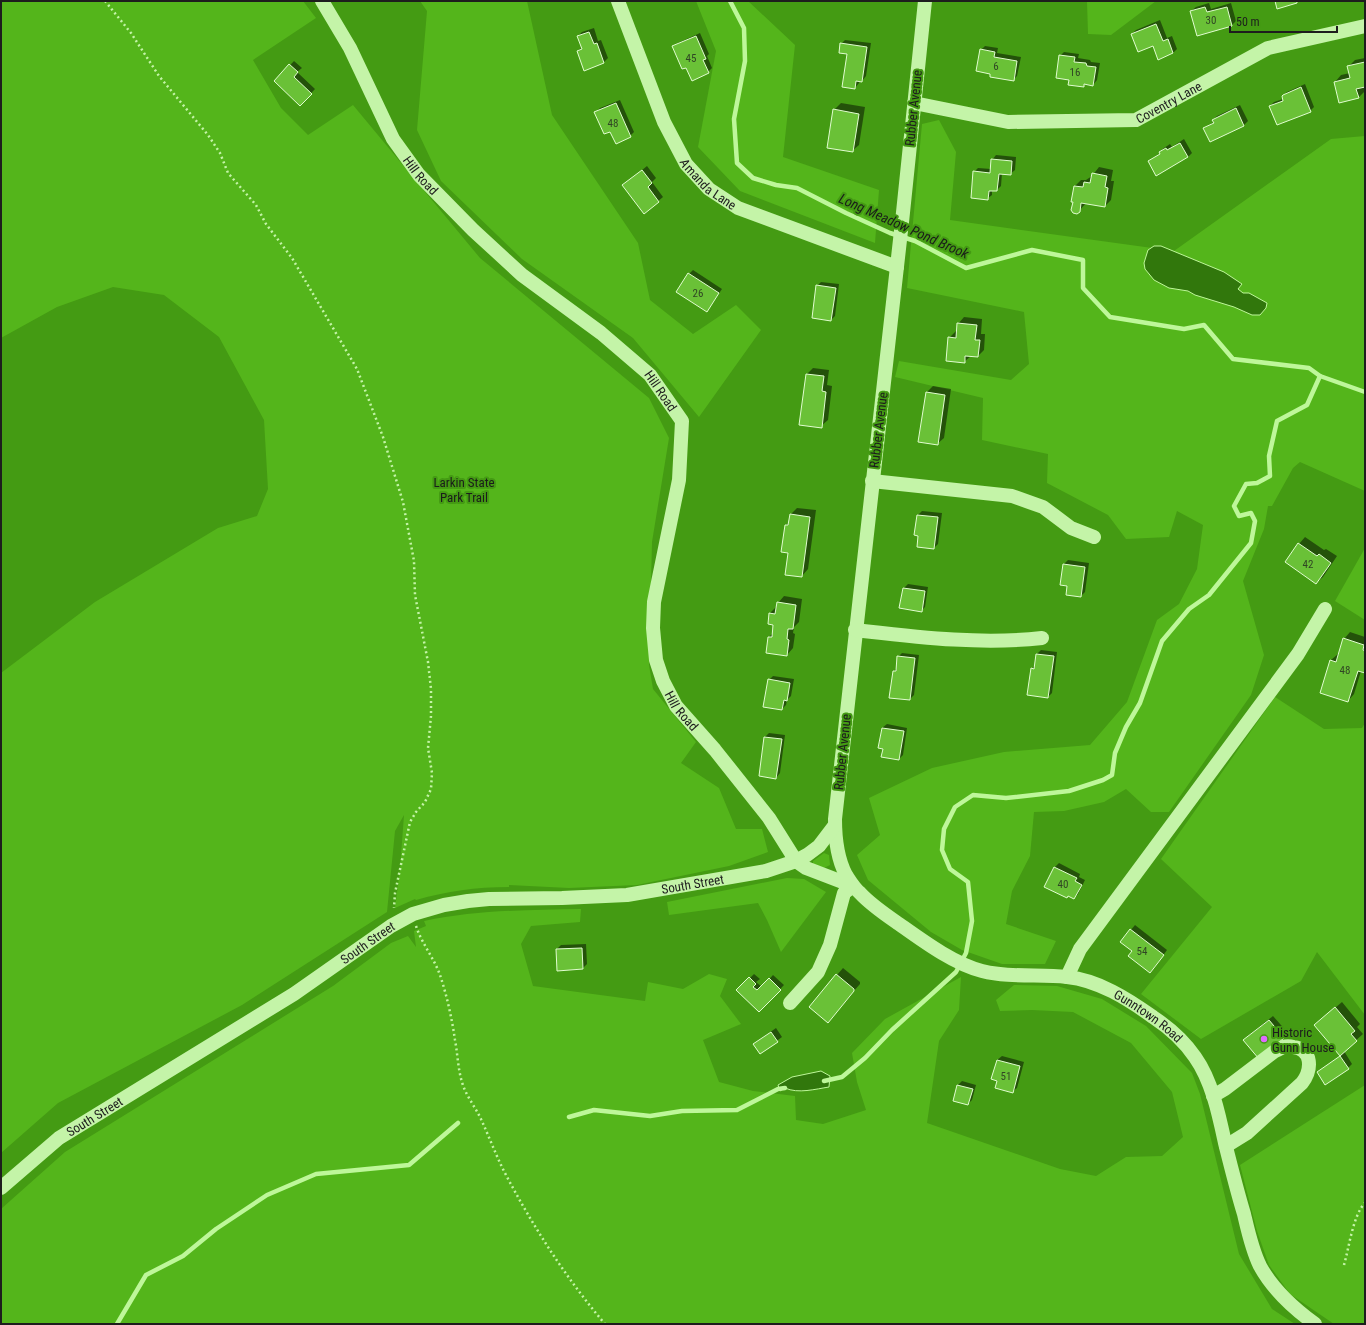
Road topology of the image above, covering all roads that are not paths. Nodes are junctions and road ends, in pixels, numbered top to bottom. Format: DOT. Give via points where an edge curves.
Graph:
graph roads {
  1 [pos="322,1"];
  2 [pos="618,1"];
  3 [pos="925,1"];
  4 [pos="1365,26"];
  5 [pos="914,103"];
  6 [pos="897,267"];
  7 [pos="872,481"];
  8 [pos="1094,537"];
  9 [pos="1325,609"];
  10 [pos="855,630"];
  11 [pos="1042,638"];
  12 [pos="834,826"];
  13 [pos="839,859"];
  14 [pos="796,861"];
  15 [pos="853,886"];
  16 [pos="1067,977"];
  17 [pos="790,1003"];
  18 [pos="1213,1096"];
  19 [pos="1226,1146"];
  20 [pos="1,1188"];
  21 [pos="1315,1324"];
  1 -- 14 [label="street, Hill Road" via="350,48 392,139 419,174 473,230 522,275 601,334 650,375 682,421 679,480 654,602 656,660 676,706 750,793"];
  2 -- 6 [label="street, Amanda Lane" via="664,122 686,164 708,189 738,208"];
  3 -- 5 [label="street, Rubber Avenue"];
  4 -- 5 [label="street, Coventry Lane" via="1268,48 1136,120 1008,122"];
  5 -- 6 [label="street, Rubber Avenue"];
  6 -- 7 [label="street, Rubber Avenue"];
  7 -- 8 [label="street" via="1012,496 1043,507 1071,528"];
  7 -- 10 [label="street, Rubber Avenue"];
  9 -- 16 [label="street" via="1298,654 1080,949"];
  10 -- 11 [label="street" via="981,641"];
  10 -- 12 [label="street, Rubber Avenue"];
  12 -- 13 [label="street, Rubber Avenue"];
  12 -- 14 [label="street, South Street" via="819,846"];
  13 -- 15 [label="street, Gunntown Road"];
  14 -- 15 [label="street" via="806,868"];
  14 -- 20 [label="street, South Street" via="766,871 627,895 468,901 413,914 396,922 294,994 59,1138"];
  15 -- 16 [label="street, Gunntown Road" via="892,919 967,966 999,974"];
  15 -- 17 [label="street" via="844,893 830,945 818,972"];
  16 -- 18 [label="street, Gunntown Road" via="1088,981 1107,989 1169,1029 1195,1057"];
  18 -- 19 [label="street, Gunntown Road"];
  18 -- 19 [label="street" via="1284,1047 1297,1048 1307,1055 1309,1067 1306,1078 1247,1133"];
  19 -- 21 [label="street, Gunntown Road" via="1251,1241 1260,1265 1293,1308"];
}
